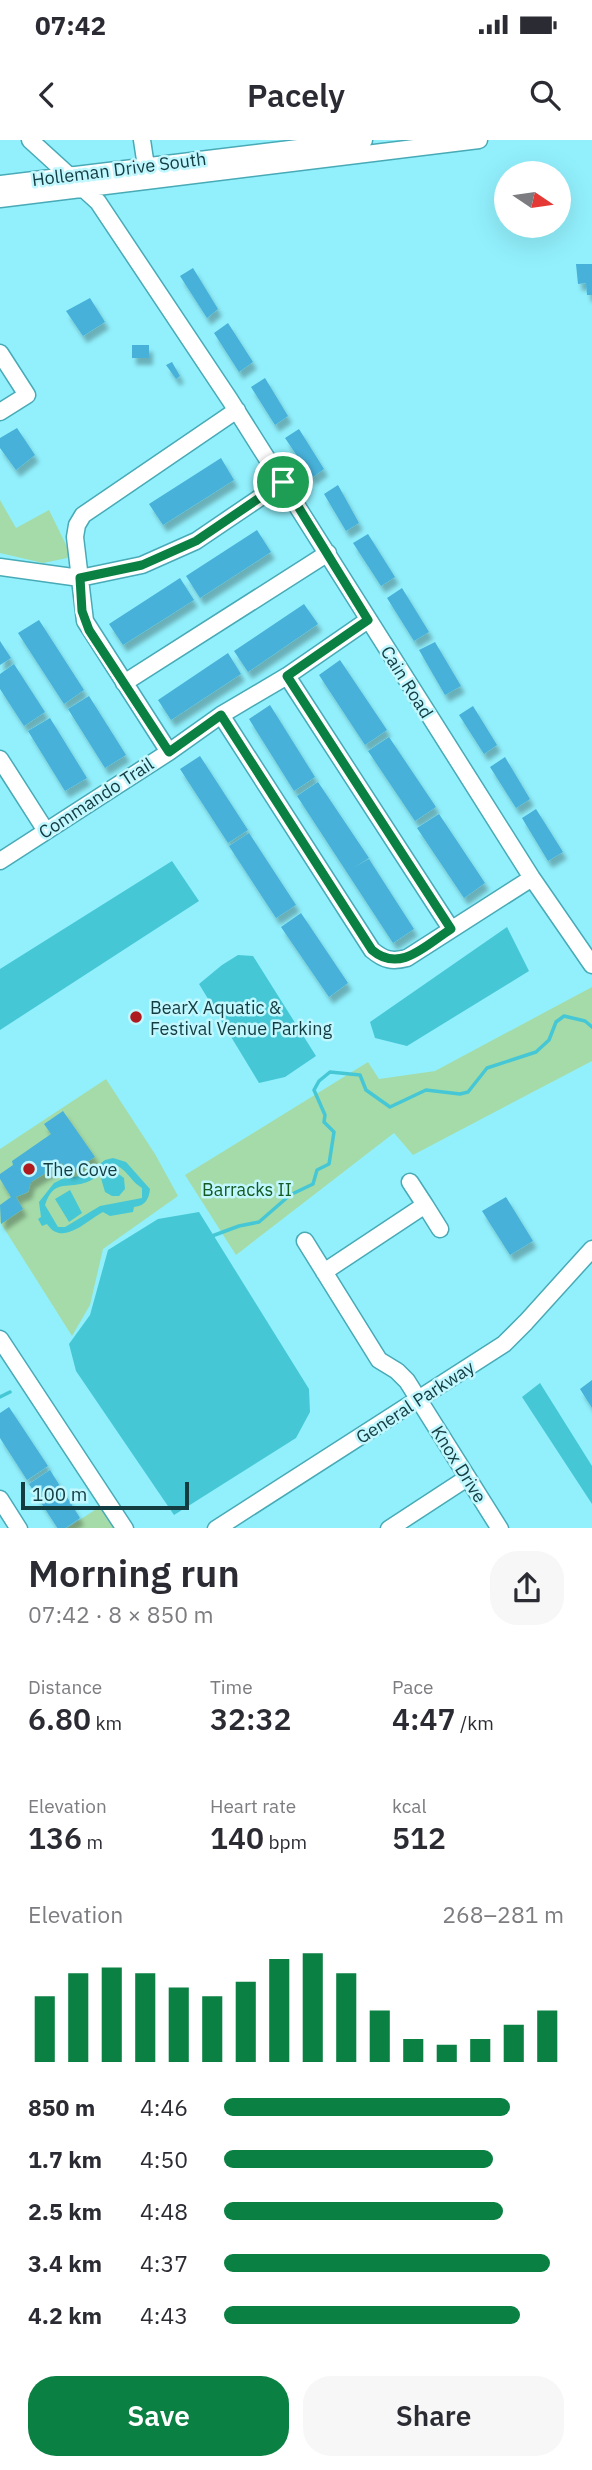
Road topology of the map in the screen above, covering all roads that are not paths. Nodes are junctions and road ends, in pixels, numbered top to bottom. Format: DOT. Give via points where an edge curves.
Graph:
graph roads {
  1 [pos="30,140"];
  2 [pos="142,140"];
  3 [pos="363,140"];
  4 [pos="471,141"];
  5 [pos="302,144"];
  6 [pos="146,172"];
  7 [pos="70,175"];
  8 [pos="0,184"];
  9 [pos="85,188"];
  10 [pos="0,199"];
  11 [pos="0,353"];
  12 [pos="237,410"];
  13 [pos="0,412"];
  14 [pos="283,482"];
  15 [pos="328,553"];
  16 [pos="0,567"];
  17 [pos="80,578"];
  18 [pos="368,620"];
  19 [pos="287,676"];
  20 [pos="124,684"];
  21 [pos="221,715"];
  22 [pos="169,752"];
  23 [pos="0,759"];
  24 [pos="46,831"];
  25 [pos="0,861"];
  26 [pos="532,878"];
  27 [pos="451,929"];
  28 [pos="592,965"];
  29 [pos="410,1182"];
  30 [pos="425,1205"];
  31 [pos="440,1229"];
  32 [pos="305,1241"];
  33 [pos="592,1249"];
  34 [pos="324,1272"];
  35 [pos="0,1339"];
  36 [pos="7,1363"];
  37 [pos="419,1399"];
  38 [pos="467,1478"];
  39 [pos="0,1499"];
  40 [pos="19,1528"];
  41 [pos="125,1528"];
  42 [pos="216,1528"];
  43 [pos="388,1528"];
  44 [pos="500,1528"];
  1 -- 7 [label="street, Cain Road"];
  2 -- 6 [label="street"];
  3 -- 5 [label="street, Holleman Drive South"];
  4 -- 6 [label="street"];
  5 -- 6 [label="street, Holleman Drive South"];
  6 -- 7 [label="street, Holleman Drive South"];
  6 -- 9 [label="street"];
  7 -- 8 [label="street, Holleman Drive South"];
  7 -- 9 [label="street, Cain Road"];
  9 -- 10 [label="street"];
  9 -- 12 [label="street, Cain Road" via="99,202"];
  11 -- 13 [label="street" via="27,395"];
  12 -- 14 [label="street, Cain Road"];
  12 -- 17 [label="street" via="83,515 75,537"];
  14 -- 15 [label="street, Cain Road"];
  14 -- 17 [label="street" via="196,541 142,565"];
  15 -- 18 [label="street, Cain Road"];
  15 -- 20 [label="street"];
  16 -- 17 [label="street"];
  17 -- 20 [label="street" via="85,621"];
  18 -- 19 [label="street, Commando Trail"];
  18 -- 26 [label="street, Cain Road"];
  19 -- 21 [label="street, Commando Trail"];
  19 -- 27 [label="street"];
  20 -- 22 [label="street"];
  21 -- 22 [label="street, Commando Trail"];
  21 -- 27 [label="street" via="372,950 388,961 398,961"];
  22 -- 24 [label="street, Commando Trail"];
  23 -- 24 [label="street"];
  24 -- 25 [label="street, Commando Trail"];
  26 -- 27 [label="street"];
  26 -- 28 [label="street, Cain Road"];
  29 -- 30 [label="street"];
  30 -- 31 [label="street"];
  30 -- 34 [label="street"];
  32 -- 34 [label="street, Knox Drive"];
  33 -- 37 [label="street, General Parkway" via="504,1343"];
  34 -- 37 [label="street, Knox Drive" via="379,1360 397,1371"];
  35 -- 36 [label="street"];
  36 -- 41 [label="street"];
  37 -- 38 [label="street, Knox Drive"];
  37 -- 42 [label="street, General Parkway"];
  38 -- 43 [label="street"];
  38 -- 44 [label="street, Knox Drive"];
  39 -- 40 [label="street"];
}
